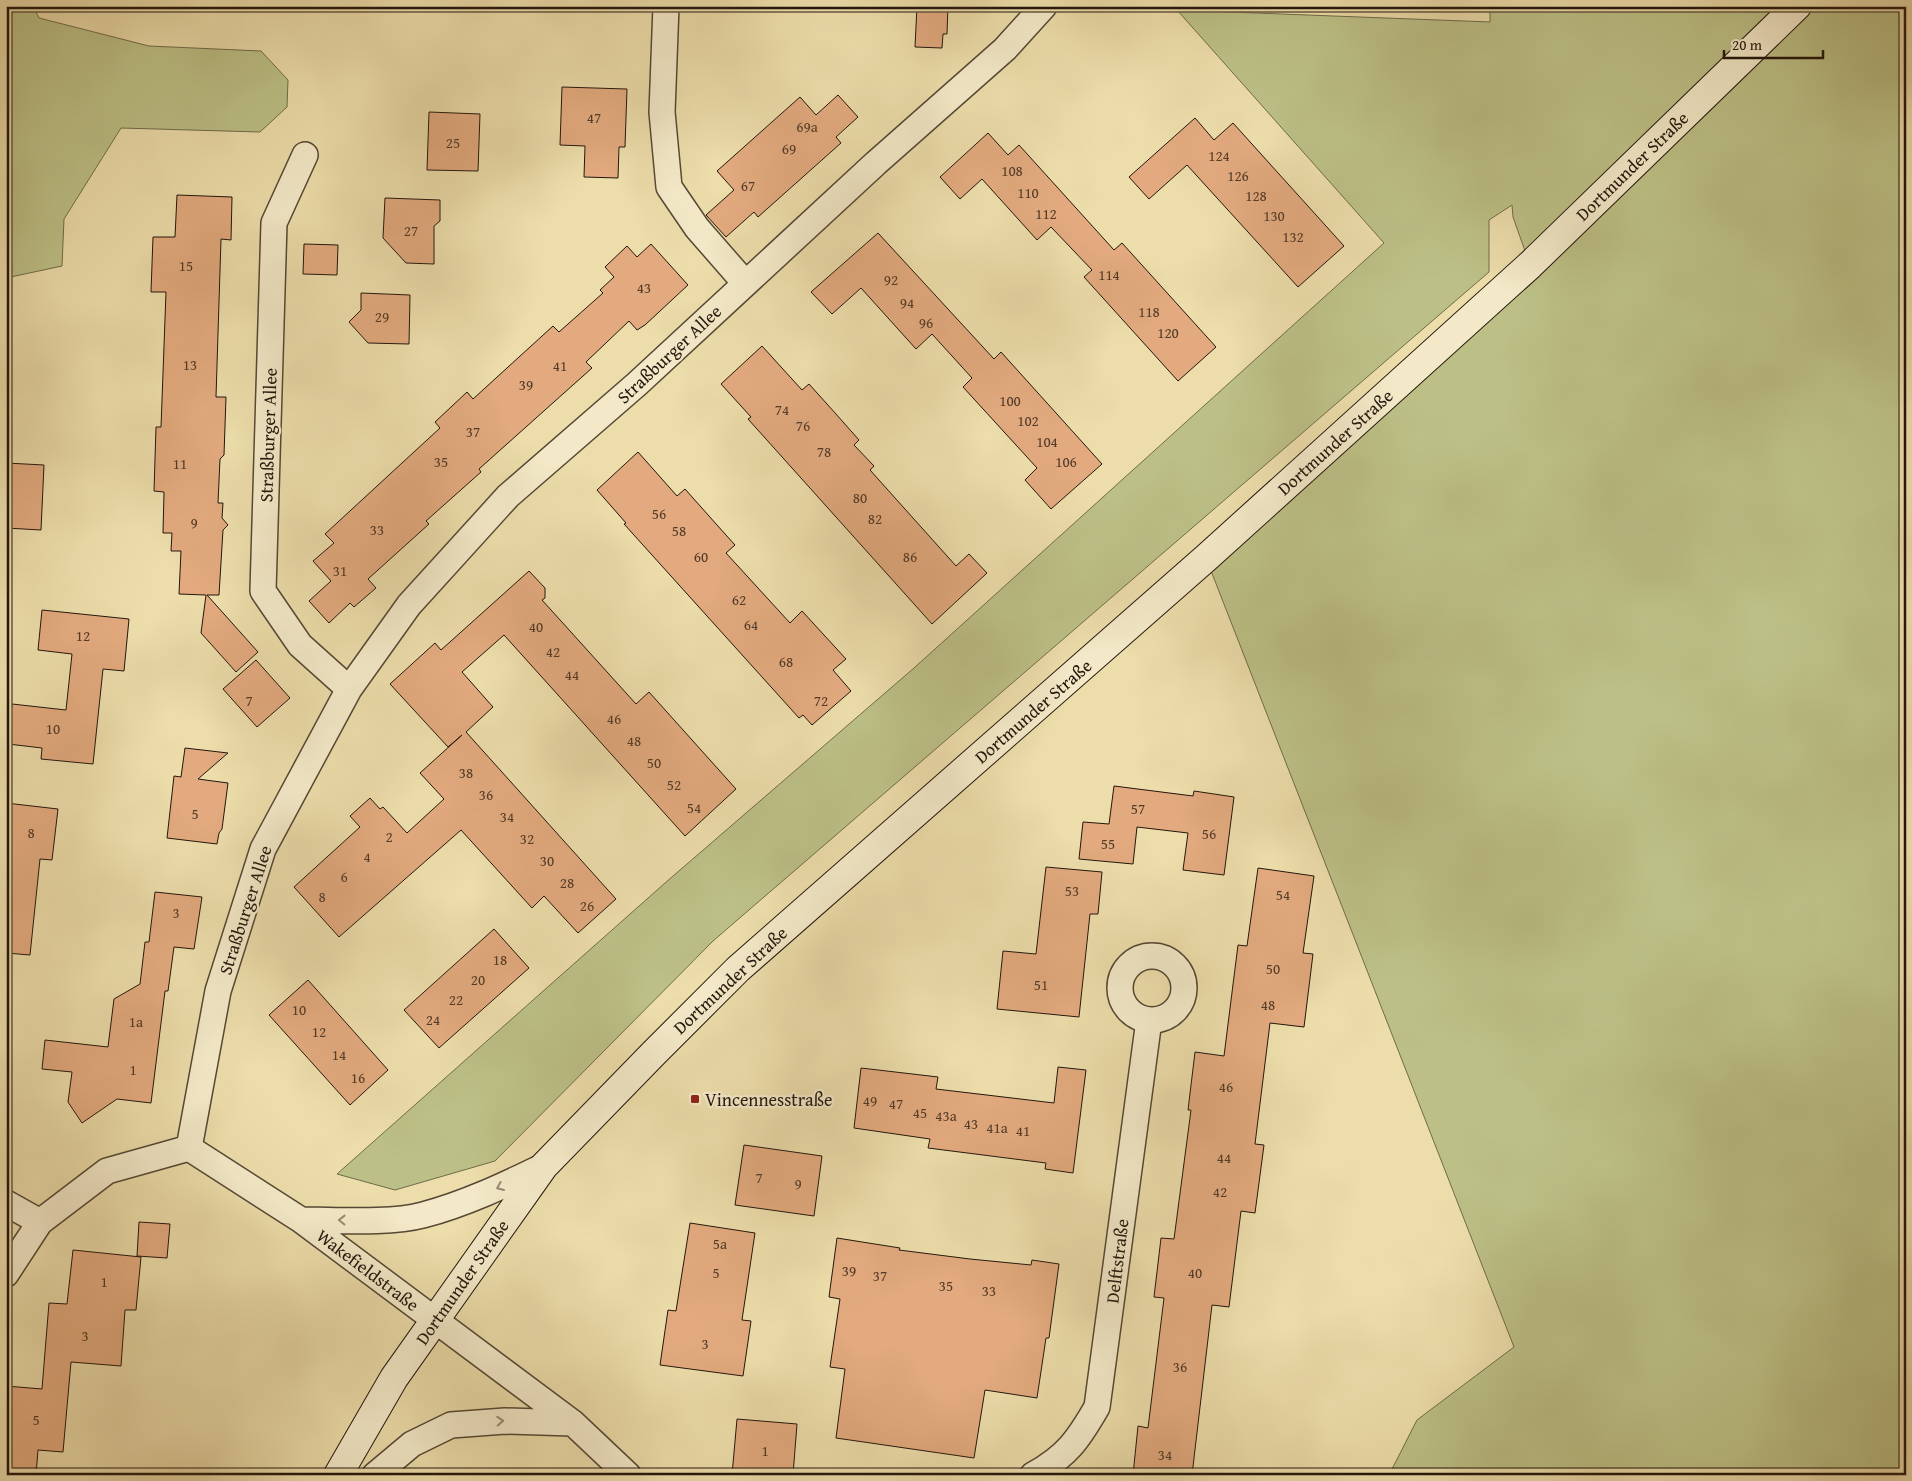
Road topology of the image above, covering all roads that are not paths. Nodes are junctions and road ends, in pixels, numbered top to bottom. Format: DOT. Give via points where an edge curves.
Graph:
graph roads {
  1 [pos="666,6"];
  2 [pos="1044,6"];
  3 [pos="1797,6"];
  4 [pos="305,155"];
  5 [pos="745,283"];
  6 [pos="349,689"];
  7 [pos="1148,1020"];
  8 [pos="189,1148"];
  9 [pos="544,1166"];
  10 [pos="6,1203"];
  11 [pos="301,1220"];
  12 [pos="40,1222"];
  13 [pos="6,1274"];
  14 [pos="434,1320"];
  15 [pos="573,1423"];
  16 [pos="338,1475"];
  17 [pos="375,1475"];
  18 [pos="628,1475"];
  19 [pos="1033,1475"];
  1 -- 5 [label="street" via="662,112 669,187 697,228"];
  2 -- 5 [label="street, Straßburger Allee" via="1005,49"];
  3 -- 9 [label="main road, Dortmunder Straße" via="1530,265 1199,565 738,969"];
  4 -- 6 [label="street, Straßburger Allee" via="274,223 263,591 300,645"];
  5 -- 6 [label="street, Straßburger Allee" via="638,384 508,496 409,605"];
  6 -- 8 [label="street, Straßburger Allee" via="263,849 218,991"];
  7 -- 19 [label="street, Delftstraße" via="1097,1407 1076,1442 1052,1465"];
  8 -- 11 [label="street, Wakefieldstraße"];
  8 -- 12 [label="street" via="107,1171"];
  9 -- 11 [label="street, Wakefieldstraße, one-way" via="500,1188 422,1215 364,1221"];
  9 -- 14 [label="main road, Dortmunder Straße"];
  10 -- 12 [label="street"];
  11 -- 14 [label="street, Wakefieldstraße"];
  12 -- 13 [label="street"];
  14 -- 15 [label="street"];
  14 -- 16 [label="main road, Dortmunder Straße" via="394,1378"];
  17 -- 15 [label="street, one-way" via="412,1444 451,1425 505,1421"];
  15 -- 18 [label="street"];
}
